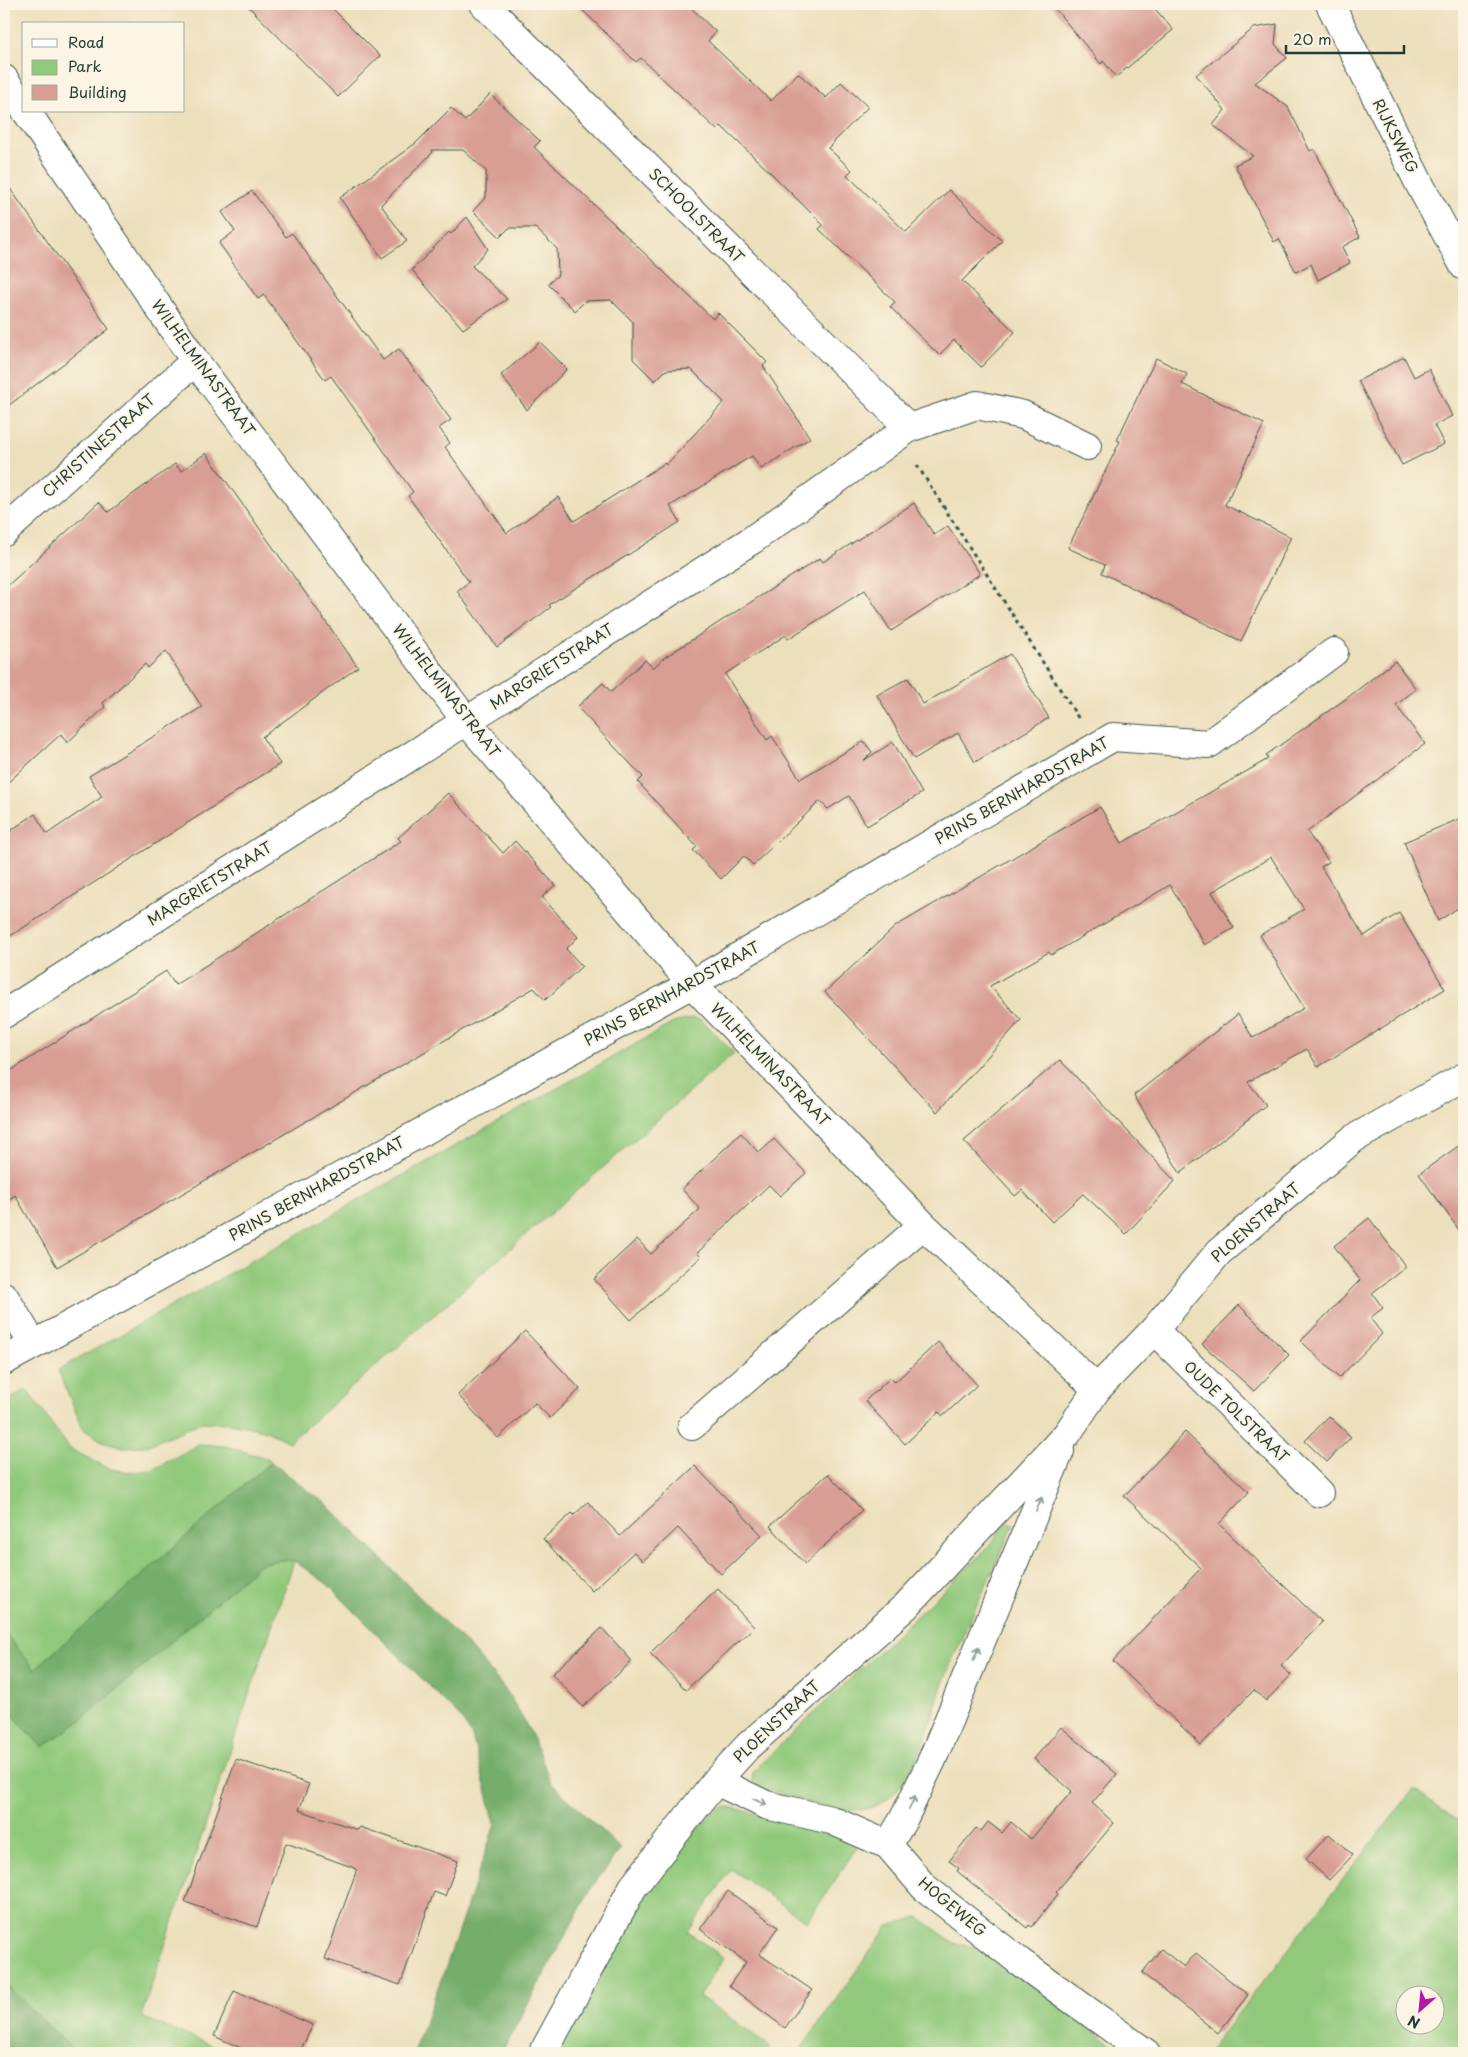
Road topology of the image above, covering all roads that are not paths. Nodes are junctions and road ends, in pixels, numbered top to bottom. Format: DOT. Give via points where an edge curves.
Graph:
graph roads {
  1 [pos="484,4"];
  2 [pos="1330,4"];
  3 [pos="4,79"];
  4 [pos="22,106"];
  5 [pos="26,112"];
  6 [pos="1464,266"];
  7 [pos="195,361"];
  8 [pos="904,432"];
  9 [pos="1087,446"];
  10 [pos="4,532"];
  11 [pos="1334,652"];
  12 [pos="467,722"];
  13 [pos="692,984"];
  14 [pos="4,1014"];
  15 [pos="1464,1077"];
  16 [pos="923,1225"];
  17 [pos="4,1296"];
  18 [pos="1154,1330"];
  19 [pos="33,1344"];
  20 [pos="4,1361"];
  21 [pos="1098,1389"];
  22 [pos="692,1426"];
  23 [pos="1067,1434"];
  24 [pos="1319,1493"];
  25 [pos="716,1781"];
  26 [pos="888,1846"];
  27 [pos="543,2053"];
  28 [pos="1146,2053"];
  1 -- 8 [label="street, SCHOOLSTRAAT"];
  2 -- 6 [label="street, RIJKSWEG"];
  3 -- 4 [label="street, WILHELMINASTRAAT"];
  5 -- 7 [label="street, WILHELMINASTRAAT"];
  7 -- 10 [label="street, CHRISTINESTRAAT"];
  7 -- 12 [label="street, WILHELMINASTRAAT"];
  8 -- 9 [label="street, MARGRIETSTRAAT" via="977,405 1023,415"];
  8 -- 12 [label="street, MARGRIETSTRAAT" via="752,540"];
  11 -- 13 [label="street, PRINS BERNHARDSTRAAT" via="1209,744 1113,737"];
  12 -- 13 [label="street, WILHELMINASTRAAT"];
  12 -- 14 [label="street, MARGRIETSTRAAT"];
  13 -- 16 [label="street, WILHELMINASTRAAT"];
  13 -- 19 [label="street, PRINS BERNHARDSTRAAT"];
  15 -- 18 [label="street, PLOENSTRAAT" via="1353,1139 1219,1252"];
  16 -- 21 [label="street, WILHELMINASTRAAT"];
  16 -- 22 [label="street"];
  17 -- 19 [label="street"];
  18 -- 21 [label="street, PLOENSTRAAT"];
  18 -- 24 [label="street, OUDE TOLSTRAAT"];
  19 -- 20 [label="street, PRINS BERNHARDSTRAAT"];
  21 -- 23 [label="street, PLOENSTRAAT"];
  23 -- 25 [label="street, PLOENSTRAAT" via="906,1606 748,1746"];
  26 -- 23 [label="street, PLOENSTRAAT, one-way" via="932,1760"];
  25 -- 26 [label="street, HOGEWEG, one-way" via="766,1805 831,1820"];
  25 -- 27 [label="street, PLOENSTRAAT" via="633,1887"];
  26 -- 28 [label="street, HOGEWEG" via="924,1887 1020,1962"];
}
